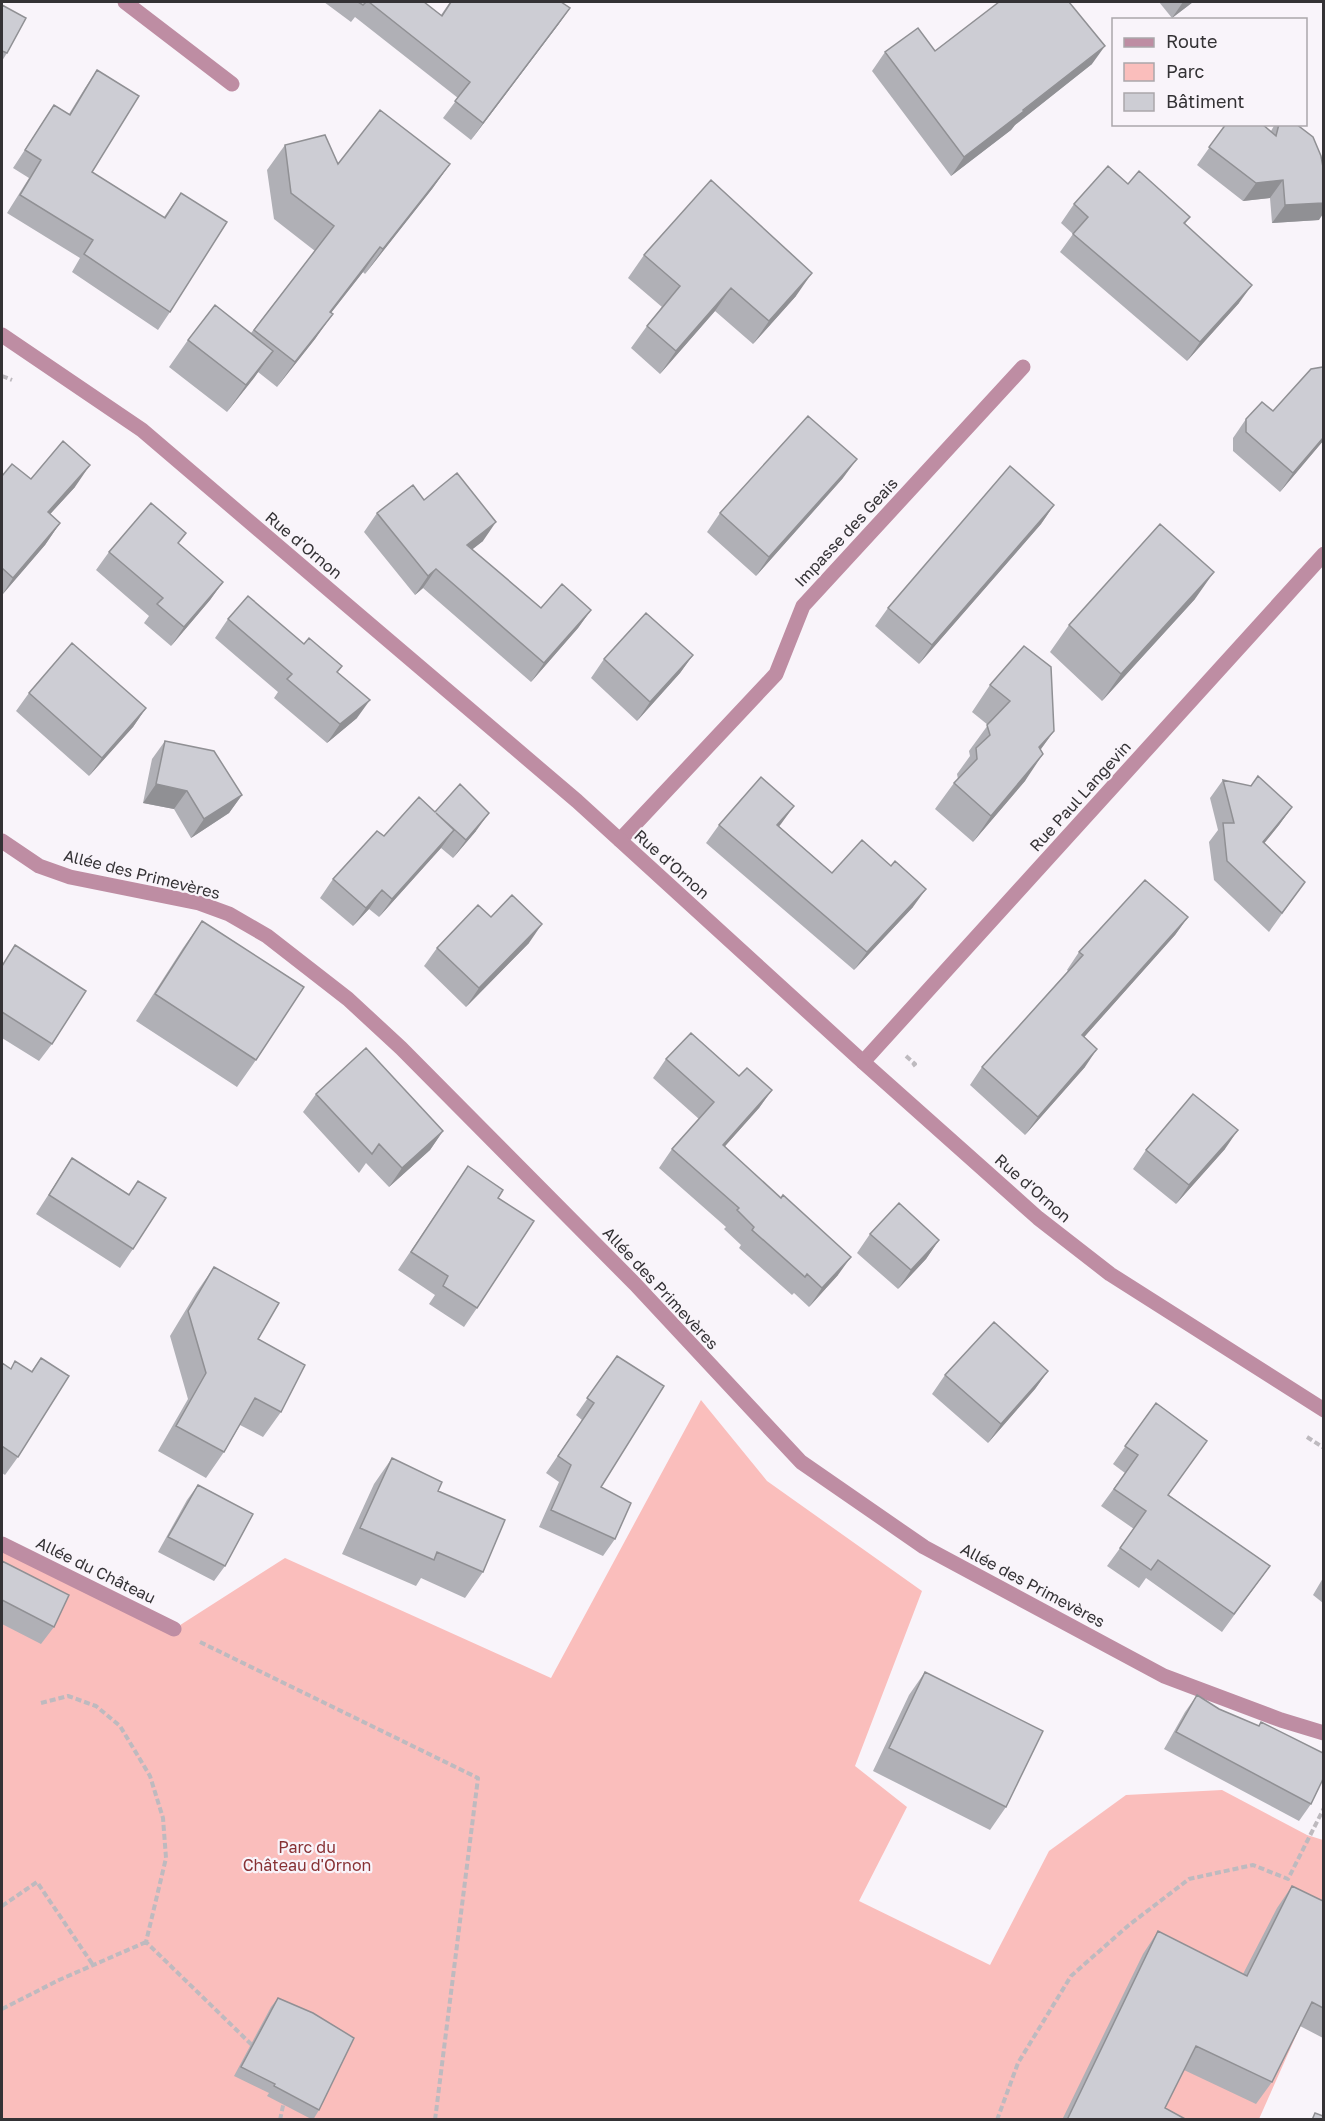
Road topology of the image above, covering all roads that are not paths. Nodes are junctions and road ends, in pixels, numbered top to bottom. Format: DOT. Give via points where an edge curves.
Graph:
graph roads {
  1 [pos="124,2"];
  2 [pos="232,84"];
  3 [pos="2,336"];
  4 [pos="1023,367"];
  5 [pos="1323,554"];
  6 [pos="620,840"];
  7 [pos="2,841"];
  8 [pos="863,1062"];
  9 [pos="1323,1410"];
  10 [pos="2,1544"];
  11 [pos="174,1629"];
  12 [pos="1323,1733"];
  1 -- 2 [label="street"];
  3 -- 6 [label="street, Rue d'Ornon" via="142,430"];
  4 -- 6 [label="street, Impasse des Geais" via="803,606 777,674"];
  5 -- 8 [label="street, Rue Paul Langevin"];
  6 -- 8 [label="street, Rue d'Ornon"];
  7 -- 12 [label="street, Allée des Primevères" via="39,866 70,877 199,903 229,914 267,936 348,999 401,1048 635,1284 801,1462 924,1547 1164,1676"];
  8 -- 9 [label="street, Rue d'Ornon" via="1038,1218 1102,1268"];
  10 -- 11 [label="street, Allée du Château"];
}
